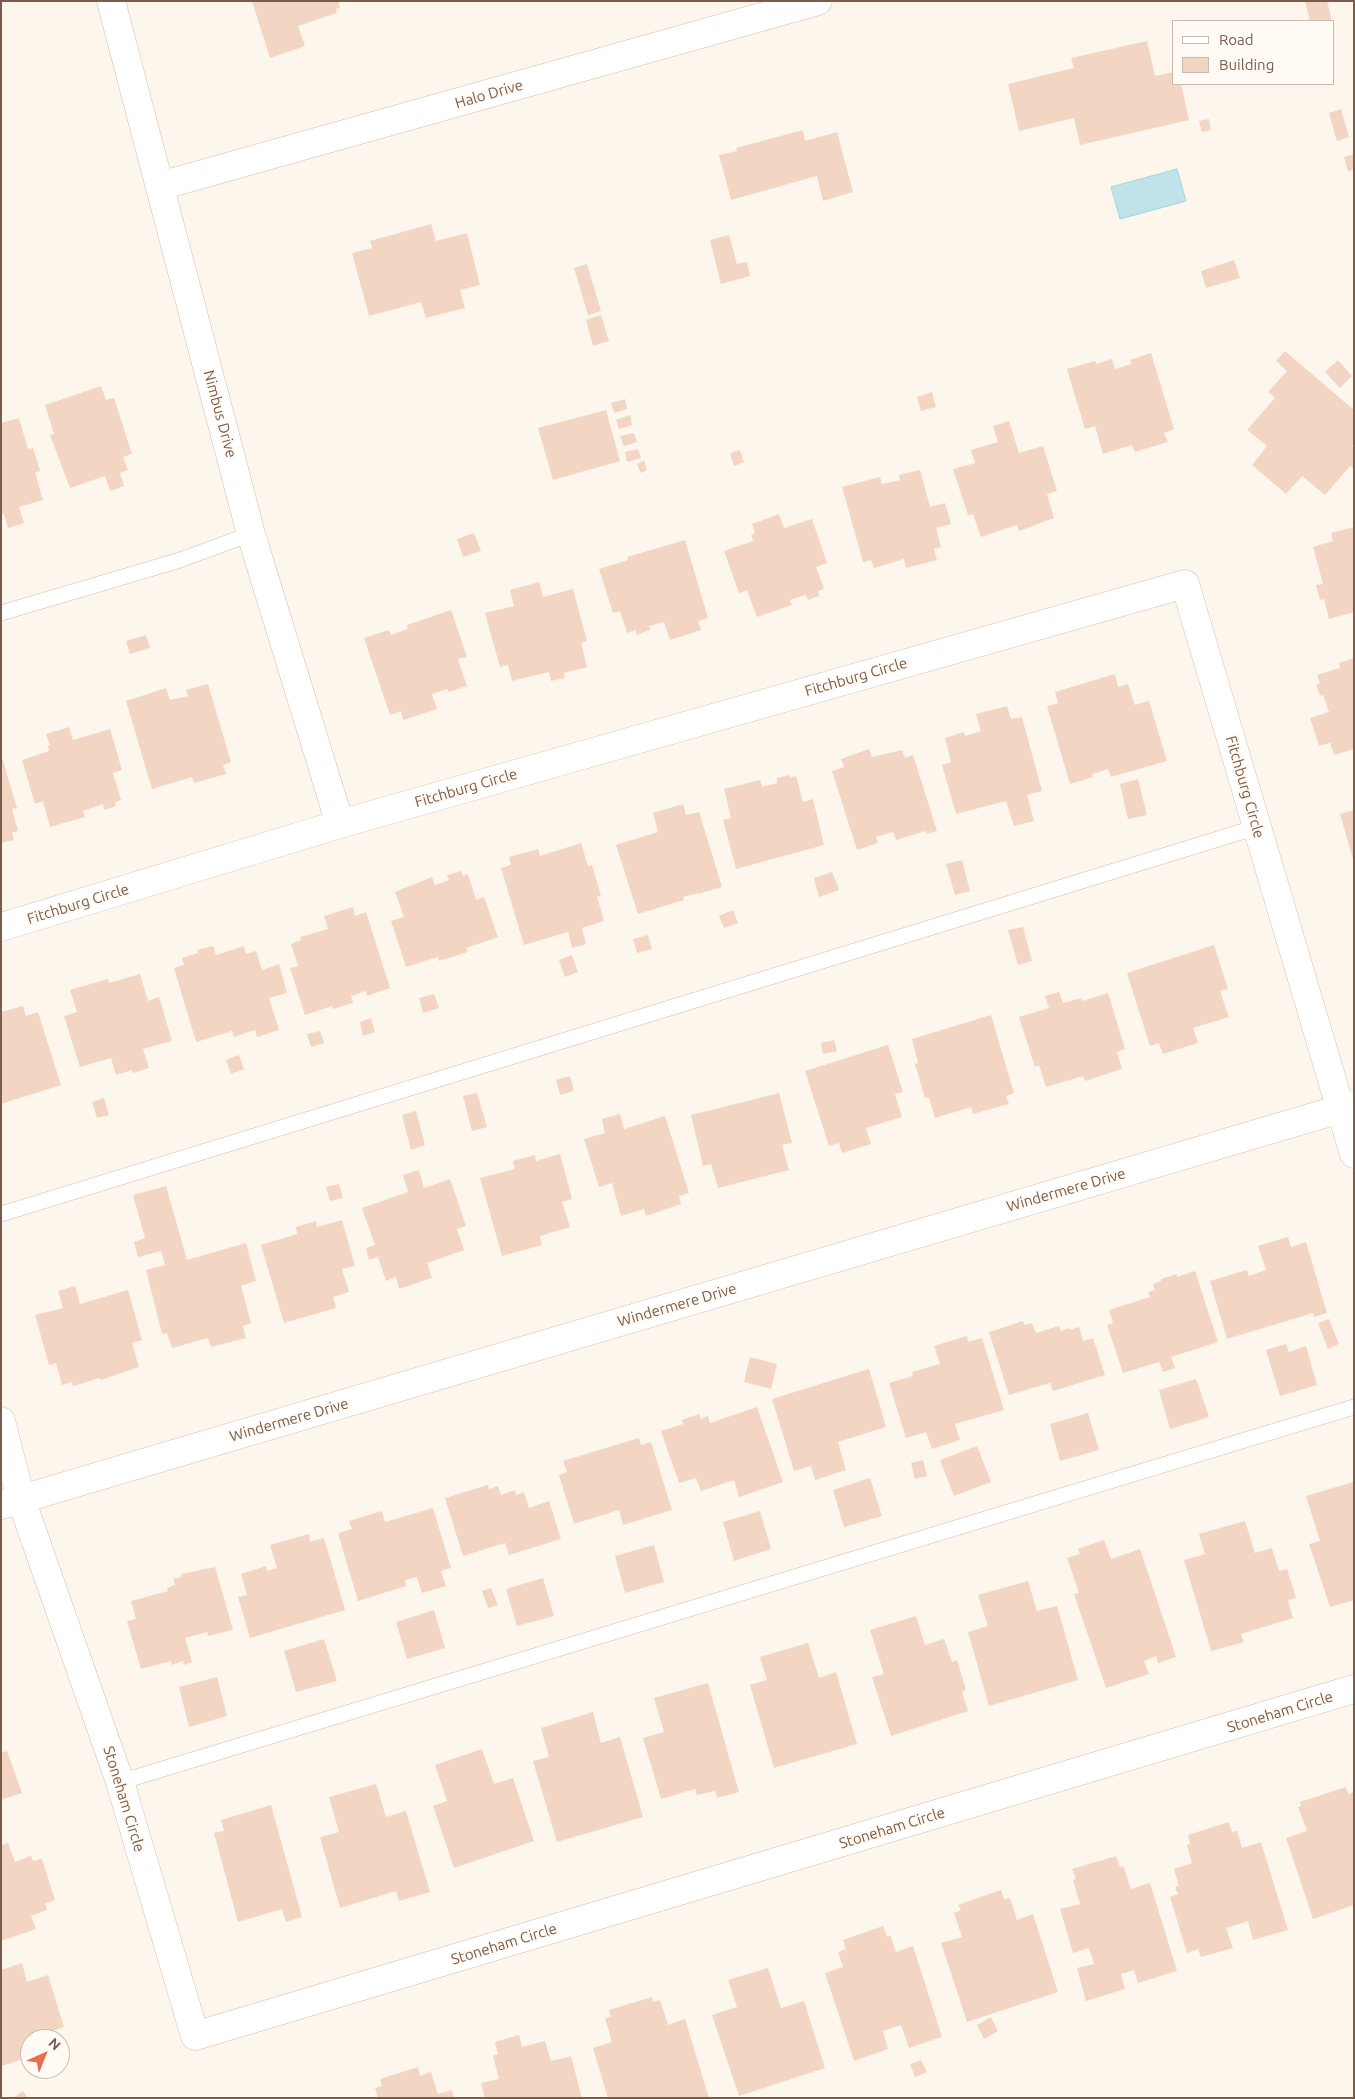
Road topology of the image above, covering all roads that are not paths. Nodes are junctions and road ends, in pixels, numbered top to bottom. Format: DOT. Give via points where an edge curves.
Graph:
graph roads {
  1 [pos="110,1"];
  2 [pos="818,1"];
  3 [pos="160,186"];
  4 [pos="251,534"];
  5 [pos="1,613"];
  6 [pos="340,824"];
  7 [pos="1257,827"];
  8 [pos="1,927"];
  9 [pos="1347,1107"];
  10 [pos="1354,1154"];
  11 [pos="1,1214"];
  12 [pos="1354,1407"];
  13 [pos="1,1421"];
  14 [pos="11,1502"];
  15 [pos="1354,1689"];
  16 [pos="120,1782"];
  1 -- 3 [label="street, Nimbus Drive"];
  2 -- 3 [label="street, Halo Drive"];
  3 -- 4 [label="street, Nimbus Drive"];
  4 -- 5 [label="lane" via="177,561"];
  4 -- 6 [label="street, Nimbus Drive"];
  6 -- 7 [label="street, Fitchburg Circle" via="1185,584"];
  6 -- 8 [label="street, Fitchburg Circle"];
  7 -- 9 [label="street, Fitchburg Circle"];
  7 -- 11 [label="lane"];
  9 -- 10 [label="street"];
  9 -- 14 [label="street, Windermere Drive"];
  12 -- 16 [label="lane"];
  13 -- 14 [label="street"];
  14 -- 16 [label="street, Stoneham Circle"];
  15 -- 16 [label="street, Stoneham Circle" via="195,2036"];
}
